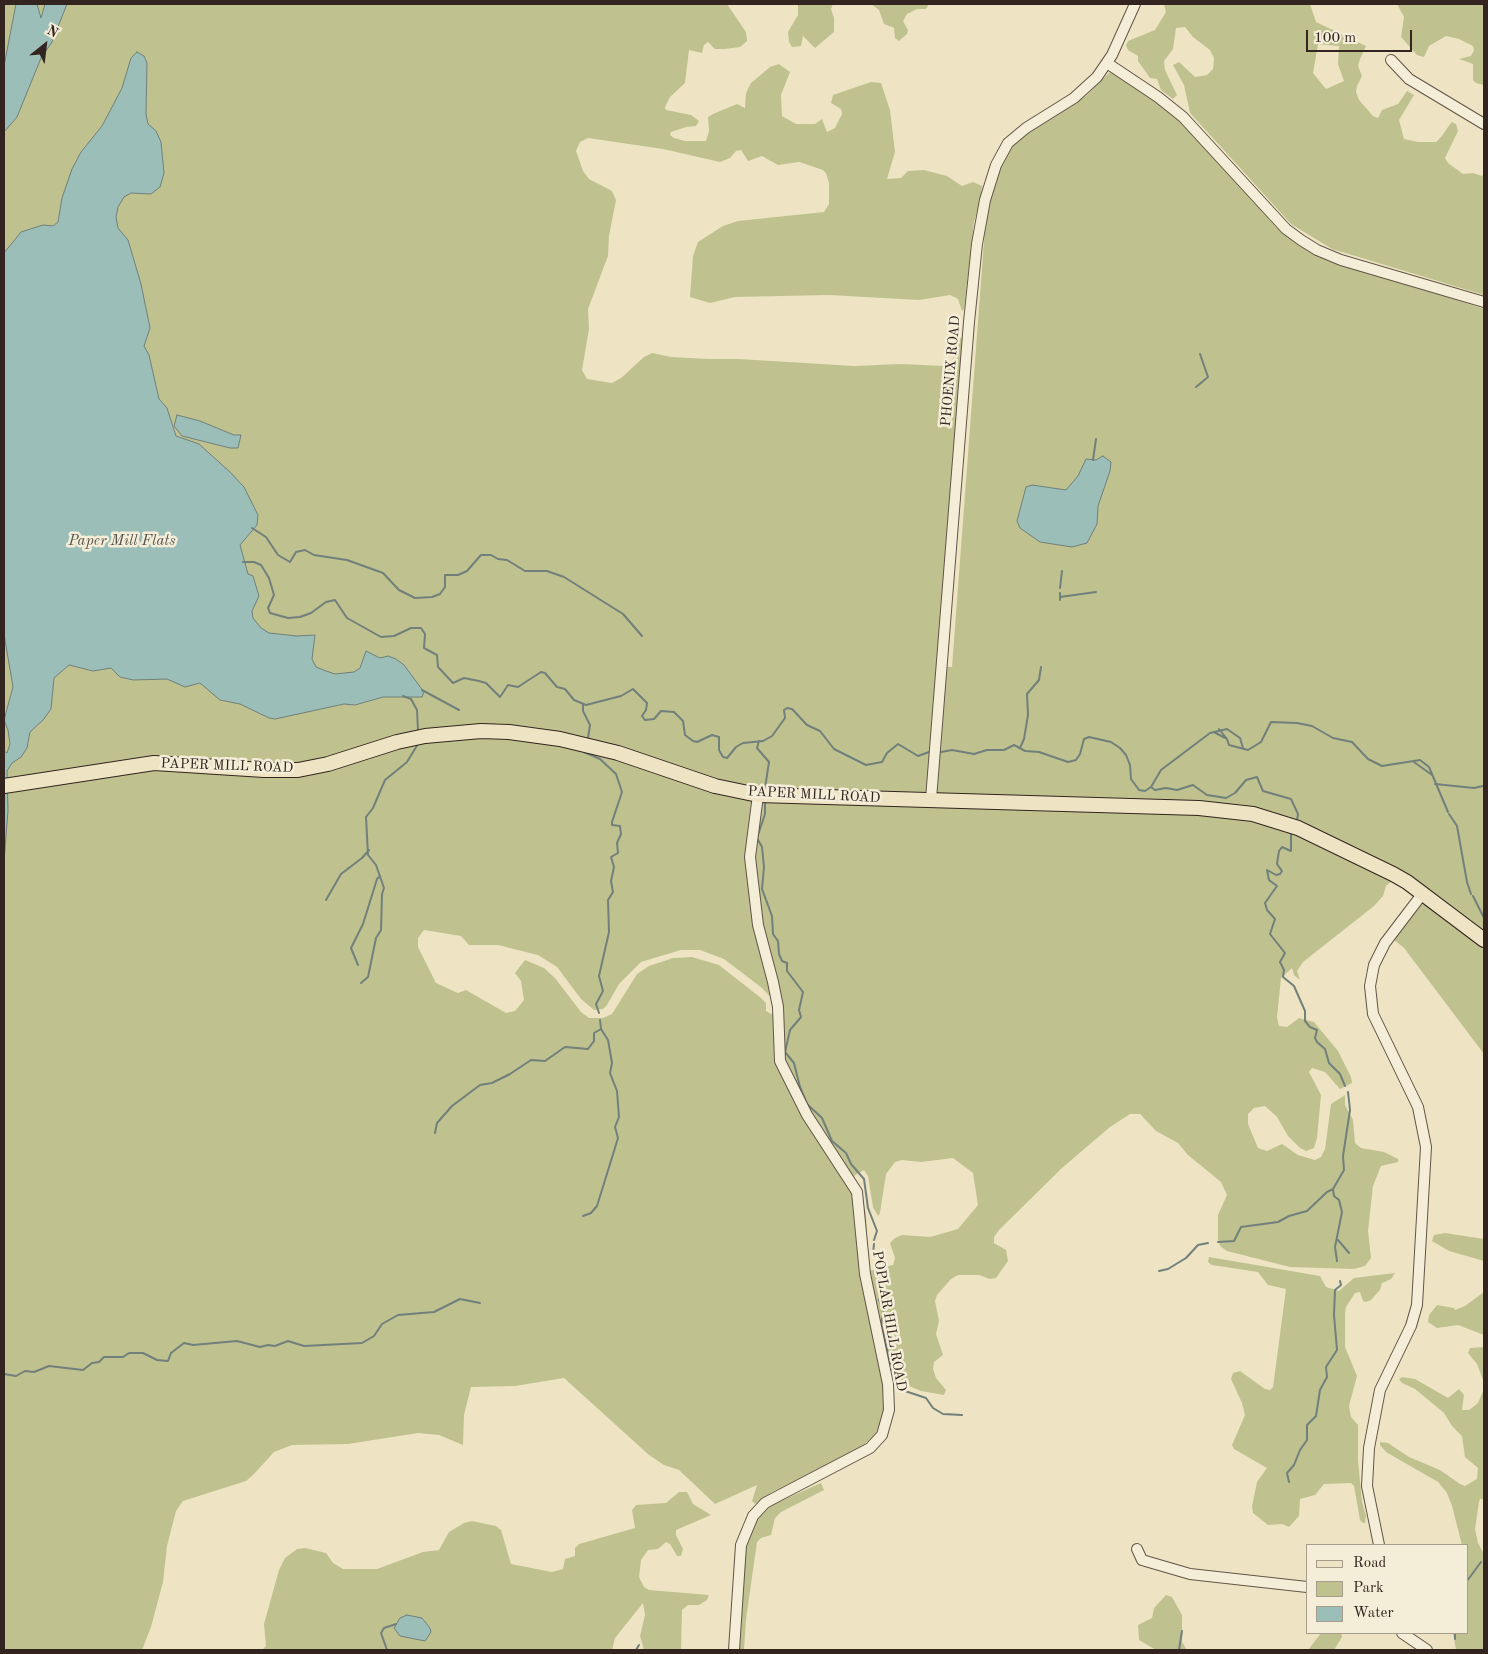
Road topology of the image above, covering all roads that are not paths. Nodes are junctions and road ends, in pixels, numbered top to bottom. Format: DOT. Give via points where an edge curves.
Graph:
graph roads {
  1 [pos="1135,4"];
  2 [pos="1391,60"];
  3 [pos="1107,63"];
  4 [pos="1484,124"];
  5 [pos="1484,302"];
  6 [pos="4,786"];
  7 [pos="758,794"];
  8 [pos="931,799"];
  9 [pos="1423,893"];
  10 [pos="1483,939"];
  11 [pos="1379,1544"];
  12 [pos="1137,1549"];
  13 [pos="1306,1587"];
  14 [pos="1403,1634"];
  15 [pos="734,1650"];
  16 [pos="1427,1650"];
  1 -- 3 [label="street, PHOENIX ROAD"];
  2 -- 4 [label="street" via="1409,79"];
  3 -- 5 [label="street" via="1183,117 1286,229 1301,240 1341,260"];
  3 -- 8 [label="street, PHOENIX ROAD" via="1083,91 1013,137 996,166 985,200 968,332"];
  6 -- 7 [label="main road, PAPER MILL ROAD" via="154,763 298,770 418,738 497,731 532,734 610,751 715,786"];
  7 -- 8 [label="main road, PAPER MILL ROAD"];
  7 -- 15 [label="street, POPLAR HILL ROAD" via="750,857 758,925 777,1002 780,1061 807,1115 857,1192 865,1274 888,1384 889,1410 882,1435 870,1448 765,1503 753,1516 741,1545"];
  8 -- 9 [label="main road, PAPER MILL ROAD" via="1194,808 1254,814 1322,838"];
  9 -- 10 [label="main road, PAPER MILL ROAD"];
  9 -- 11 [label="street" via="1385,943 1374,965 1370,986 1374,1014 1418,1107 1426,1147 1417,1306 1411,1326 1382,1384 1369,1448 1368,1486"];
  12 -- 13 [label="street" via="1142,1560 1190,1574"];
  14 -- 16 [label="street"];
}
